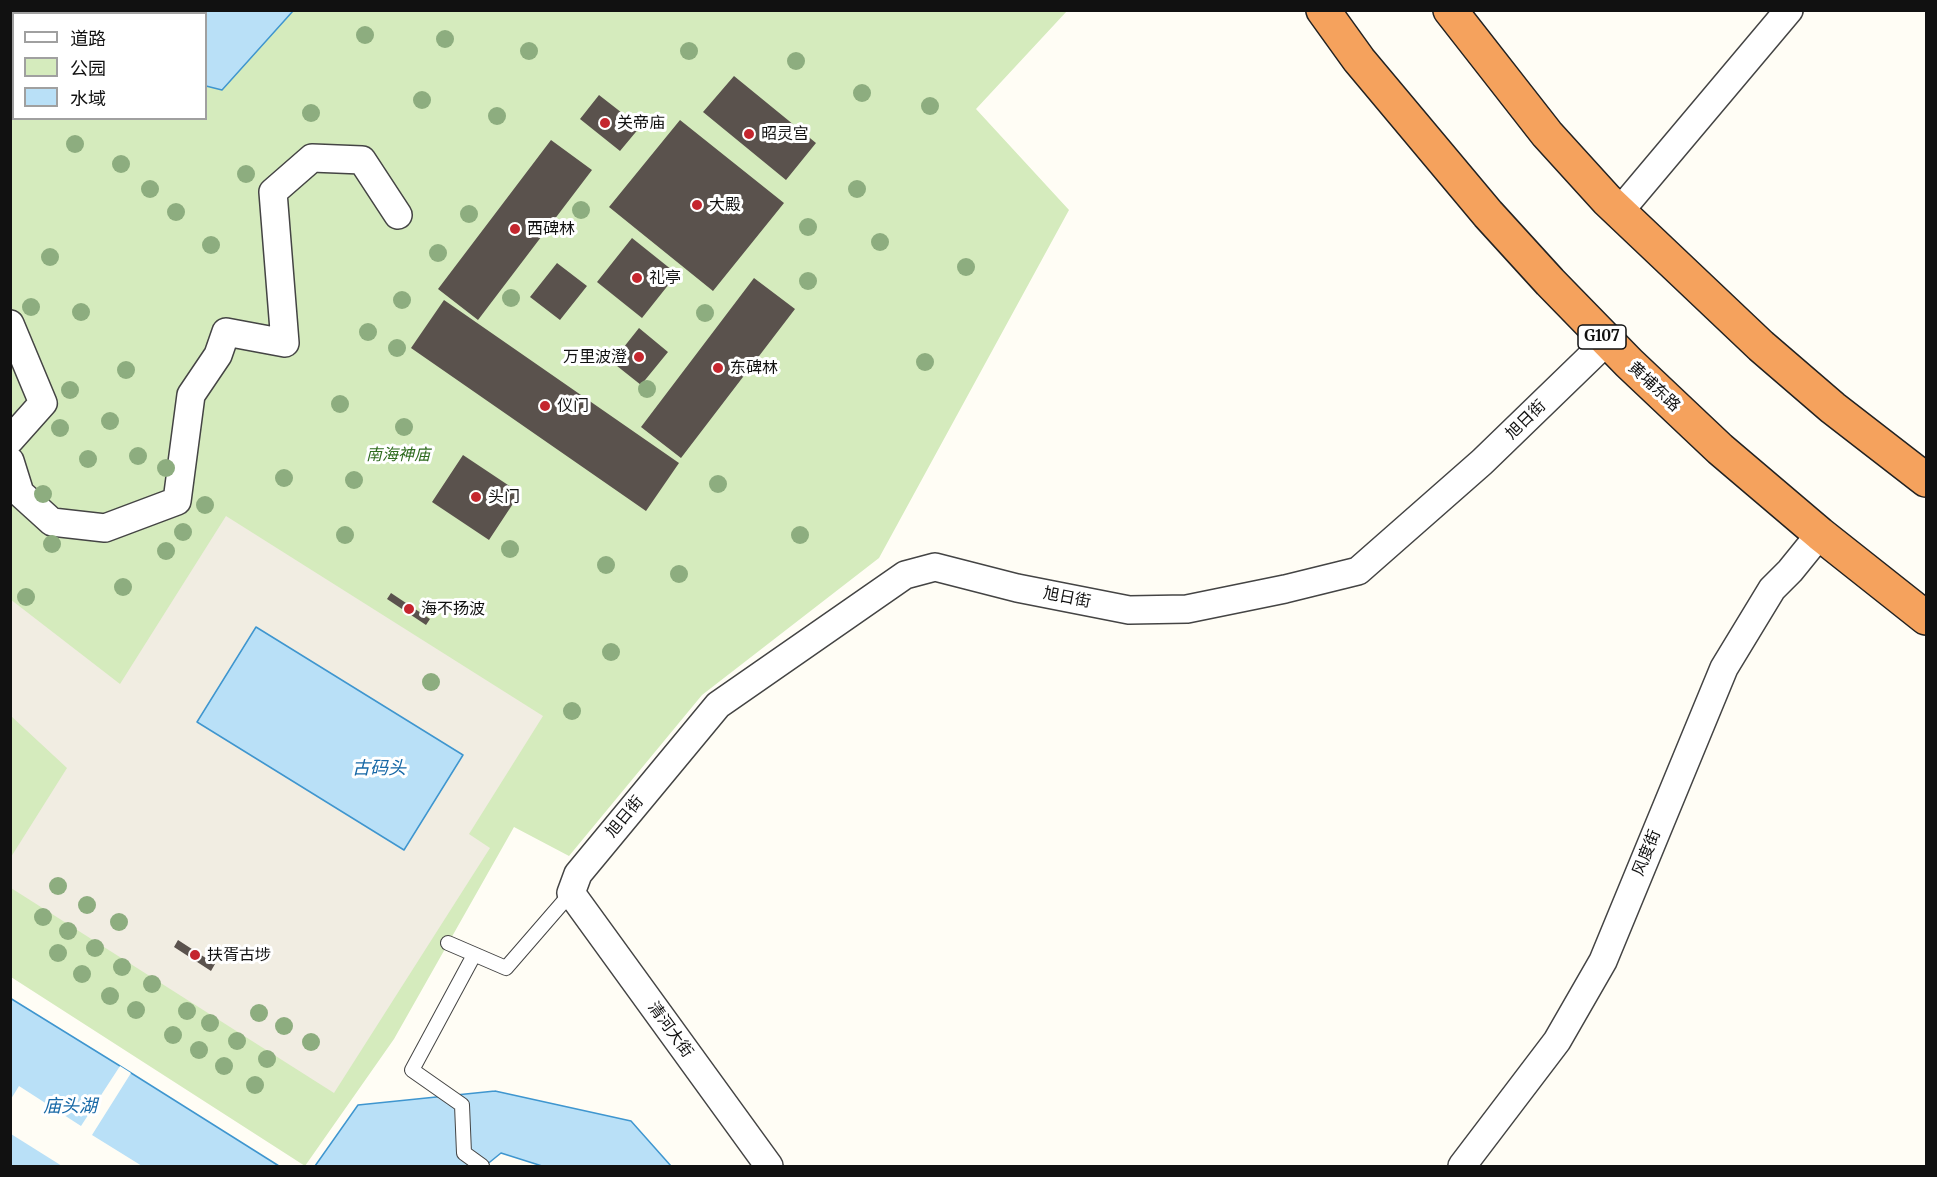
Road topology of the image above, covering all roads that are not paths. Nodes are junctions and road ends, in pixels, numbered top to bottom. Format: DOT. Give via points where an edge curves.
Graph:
graph roads {
  1 [pos="1323,10"];
  2 [pos="1450,10"];
  3 [pos="1789,10"];
  4 [pos="1619,212"];
  5 [pos="398,215"];
  6 [pos="10,324"];
  7 [pos="1607,341"];
  8 [pos="10,440"];
  9 [pos="10,461"];
  10 [pos="1926,480"];
  11 [pos="1820,534"];
  12 [pos="1926,618"];
  13 [pos="571,893"];
  14 [pos="448,943"];
  15 [pos="474,955"];
  16 [pos="482,1167"];
  17 [pos="769,1167"];
  18 [pos="1462,1167"];
  1 -- 7 [label="highway, 黄埔东路 / G107" via="1359,60 1488,214"];
  2 -- 4 [label="highway" via="1547,134"];
  3 -- 4 [label="street"];
  4 -- 10 [label="highway" via="1761,346"];
  5 -- 9 [label="street" via="362,160 312,158 273,192 285,343 226,332 218,355 191,395 177,501 105,528 52,522 20,493"];
  6 -- 8 [label="street" via="43,403"];
  7 -- 11 [label="highway, 黄埔东路 / G107" via="1720,449"];
  7 -- 13 [label="street, 旭日街" via="1482,462 1358,571 1187,609 1129,610 936,567 905,575 718,705 578,874"];
  11 -- 12 [label="highway, 黄埔东路 / G107"];
  11 -- 18 [label="street, 风度街" via="1772,590 1724,668 1603,961 1557,1041"];
  13 -- 15 [label="lane" via="506,968"];
  13 -- 17 [label="street, 清河大街"];
  14 -- 15 [label="lane"];
  15 -- 16 [label="lane" via="412,1070 462,1105 464,1153"];
}
